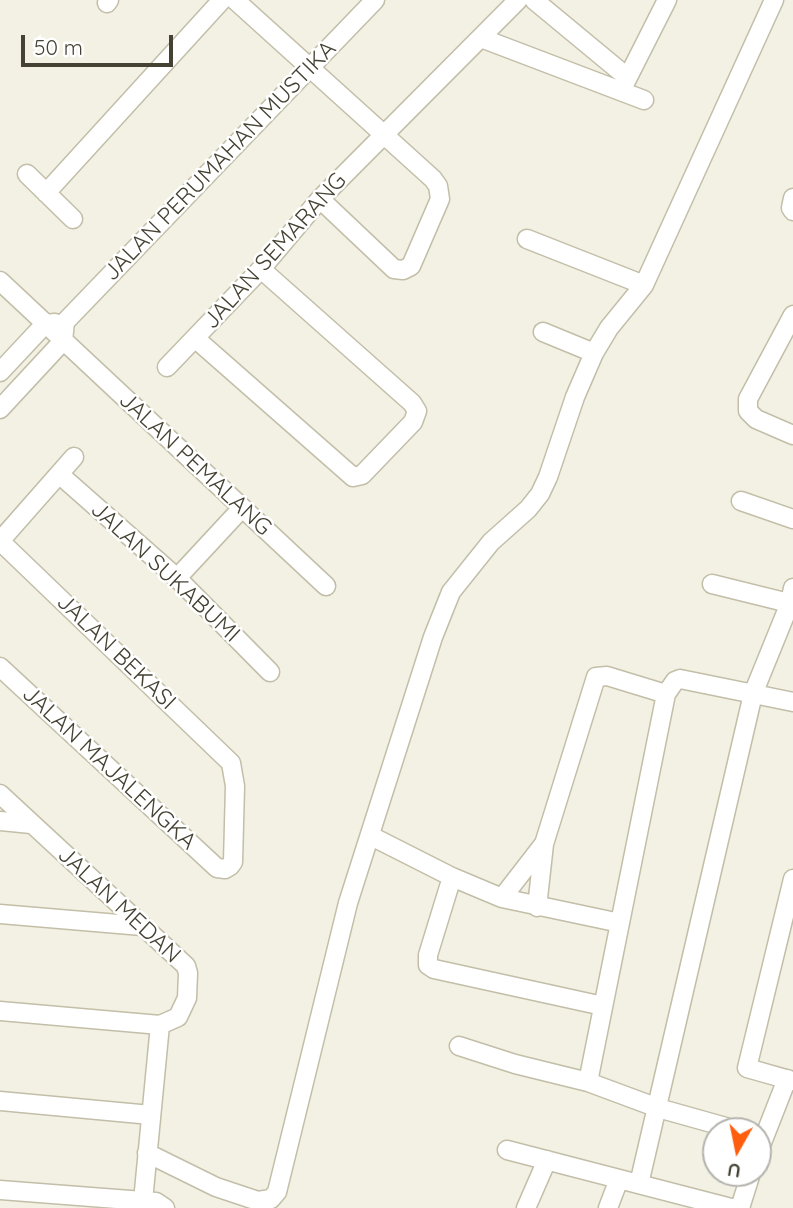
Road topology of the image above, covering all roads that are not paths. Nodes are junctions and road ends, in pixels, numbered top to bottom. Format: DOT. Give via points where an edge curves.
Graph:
graph roads {
  1 [pos="222,0"];
  2 [pos="235,0"];
  3 [pos="375,0"];
  4 [pos="518,0"];
  5 [pos="534,0"];
  6 [pos="667,0"];
  7 [pos="774,0"];
  8 [pos="481,38"];
  9 [pos="310,68"];
  10 [pos="624,83"];
  11 [pos="644,100"];
  12 [pos="383,135"];
  13 [pos="27,174"];
  14 [pos="46,193"];
  15 [pos="793,198"];
  16 [pos="320,199"];
  17 [pos="793,211"];
  18 [pos="73,219"];
  19 [pos="527,239"];
  20 [pos="261,269"];
  21 [pos="0,281"];
  22 [pos="644,285"];
  23 [pos="793,315"];
  24 [pos="65,322"];
  25 [pos="46,324"];
  26 [pos="543,332"];
  27 [pos="196,339"];
  28 [pos="63,341"];
  29 [pos="594,353"];
  30 [pos="167,367"];
  31 [pos="0,372"];
  32 [pos="0,409"];
  33 [pos="793,435"];
  34 [pos="74,457"];
  35 [pos="59,474"];
  36 [pos="741,501"];
  37 [pos="242,508"];
  38 [pos="793,519"];
  39 [pos="0,541"];
  40 [pos="177,578"];
  41 [pos="712,584"];
  42 [pos="326,586"];
  43 [pos="792,598"];
  44 [pos="0,667"];
  45 [pos="270,672"];
  46 [pos="666,694"];
  47 [pos="754,694"];
  48 [pos="793,702"];
  49 [pos="0,794"];
  50 [pos="0,821"];
  51 [pos="31,824"];
  52 [pos="371,836"];
  53 [pos="544,844"];
  54 [pos="217,868"];
  55 [pos="452,877"];
  56 [pos="793,879"];
  57 [pos="502,898"];
  58 [pos="537,907"];
  59 [pos="0,914"];
  60 [pos="620,923"];
  61 [pos="142,926"];
  62 [pos="603,1006"];
  63 [pos="0,1011"];
  64 [pos="160,1025"];
  65 [pos="459,1046"];
  66 [pos="790,1080"];
  67 [pos="588,1082"];
  68 [pos="0,1101"];
  69 [pos="658,1108"];
  70 [pos="151,1115"];
  71 [pos="772,1117"];
  72 [pos="702,1120"];
  73 [pos="507,1150"];
  74 [pos="148,1153"];
  75 [pos="547,1160"];
  76 [pos="619,1179"];
  77 [pos="639,1184"];
  78 [pos="747,1187"];
  79 [pos="0,1189"];
  80 [pos="143,1201"];
  81 [pos="695,1203"];
  82 [pos="164,1208"];
  83 [pos="526,1208"];
  84 [pos="608,1208"];
  85 [pos="731,1208"];
  86 [pos="740,1208"];
  1 -- 14 [label="street"];
  2 -- 9 [label="street"];
  3 -- 9 [label="street, JALAN PERUMAHAN MUSTIKA"];
  4 -- 8 [label="street, JALAN SEMARANG"];
  5 -- 10 [label="street"];
  6 -- 10 [label="street"];
  7 -- 22 [label="street"];
  8 -- 10 [label="street"];
  8 -- 12 [label="street, JALAN SEMARANG"];
  9 -- 12 [label="street"];
  9 -- 24 [label="street, JALAN PERUMAHAN MUSTIKA"];
  10 -- 11 [label="street"];
  12 -- 16 [label="street, JALAN SEMARANG"];
  12 -- 16 [label="street" via="438,186 440,199 411,266 394,269"];
  13 -- 14 [label="street"];
  14 -- 18 [label="street"];
  15 -- 17 [label="street"];
  16 -- 20 [label="street, JALAN SEMARANG"];
  19 -- 22 [label="street"];
  20 -- 27 [label="street, JALAN SEMARANG"];
  20 -- 27 [label="street" via="412,403 417,411 413,422 362,475 353,477"];
  21 -- 25 [label="street, JALAN PEMALANG"];
  22 -- 29 [label="street"];
  23 -- 33 [label="street" via="748,399 748,411"];
  24 -- 25 [label="street"];
  24 -- 28 [label="street"];
  25 -- 28 [label="street, JALAN PEMALANG"];
  25 -- 31 [label="street"];
  26 -- 29 [label="street"];
  27 -- 30 [label="street, JALAN SEMARANG"];
  28 -- 32 [label="street"];
  28 -- 37 [label="street, JALAN PEMALANG"];
  29 -- 52 [label="street" via="540,494 491,542 451,592"];
  34 -- 35 [label="street"];
  35 -- 39 [label="street"];
  35 -- 40 [label="street, JALAN SUKABUMI"];
  36 -- 38 [label="street"];
  37 -- 40 [label="street"];
  37 -- 42 [label="street, JALAN PEMALANG"];
  39 -- 54 [label="street, JALAN BEKASI" via="232,763 233,862 225,869"];
  40 -- 45 [label="street, JALAN SUKABUMI"];
  41 -- 43 [label="street"];
  43 -- 47 [label="street"];
  44 -- 54 [label="street, JALAN MAJALENGKA"];
  46 -- 47 [label="street" via="680,679"];
  46 -- 53 [label="street" via="607,676 596,677"];
  46 -- 60 [label="street"];
  47 -- 48 [label="street"];
  47 -- 69 [label="street"];
  49 -- 51 [label="street, JALAN MEDAN"];
  50 -- 51 [label="street"];
  51 -- 61 [label="street, JALAN MEDAN"];
  52 -- 55 [label="street"];
  52 -- 74 [label="street" via="338,941 277,1192 271,1199 258,1201 216,1187"];
  53 -- 57 [label="street"];
  53 -- 58 [label="street"];
  55 -- 57 [label="street"];
  55 -- 62 [label="street" via="428,965"];
  56 -- 66 [label="street" via="747,1068"];
  57 -- 58 [label="street"];
  58 -- 60 [label="street"];
  59 -- 61 [label="street"];
  60 -- 62 [label="street"];
  61 -- 64 [label="street, JALAN MEDAN" via="188,973 187,998 178,1017"];
  62 -- 67 [label="street"];
  63 -- 64 [label="street"];
  64 -- 70 [label="street"];
  65 -- 67 [label="street"];
  66 -- 71 [label="street"];
  67 -- 69 [label="street"];
  68 -- 70 [label="street"];
  69 -- 72 [label="street"];
  69 -- 77 [label="street"];
  70 -- 74 [label="street"];
  73 -- 75 [label="street"];
  74 -- 80 [label="street"];
  75 -- 76 [label="street"];
  75 -- 83 [label="street"];
  76 -- 77 [label="street"];
  76 -- 84 [label="street"];
  77 -- 81 [label="street"];
  78 -- 86 [label="street"];
  79 -- 80 [label="street"];
  80 -- 82 [label="street"];
  81 -- 85 [label="street"];
}
